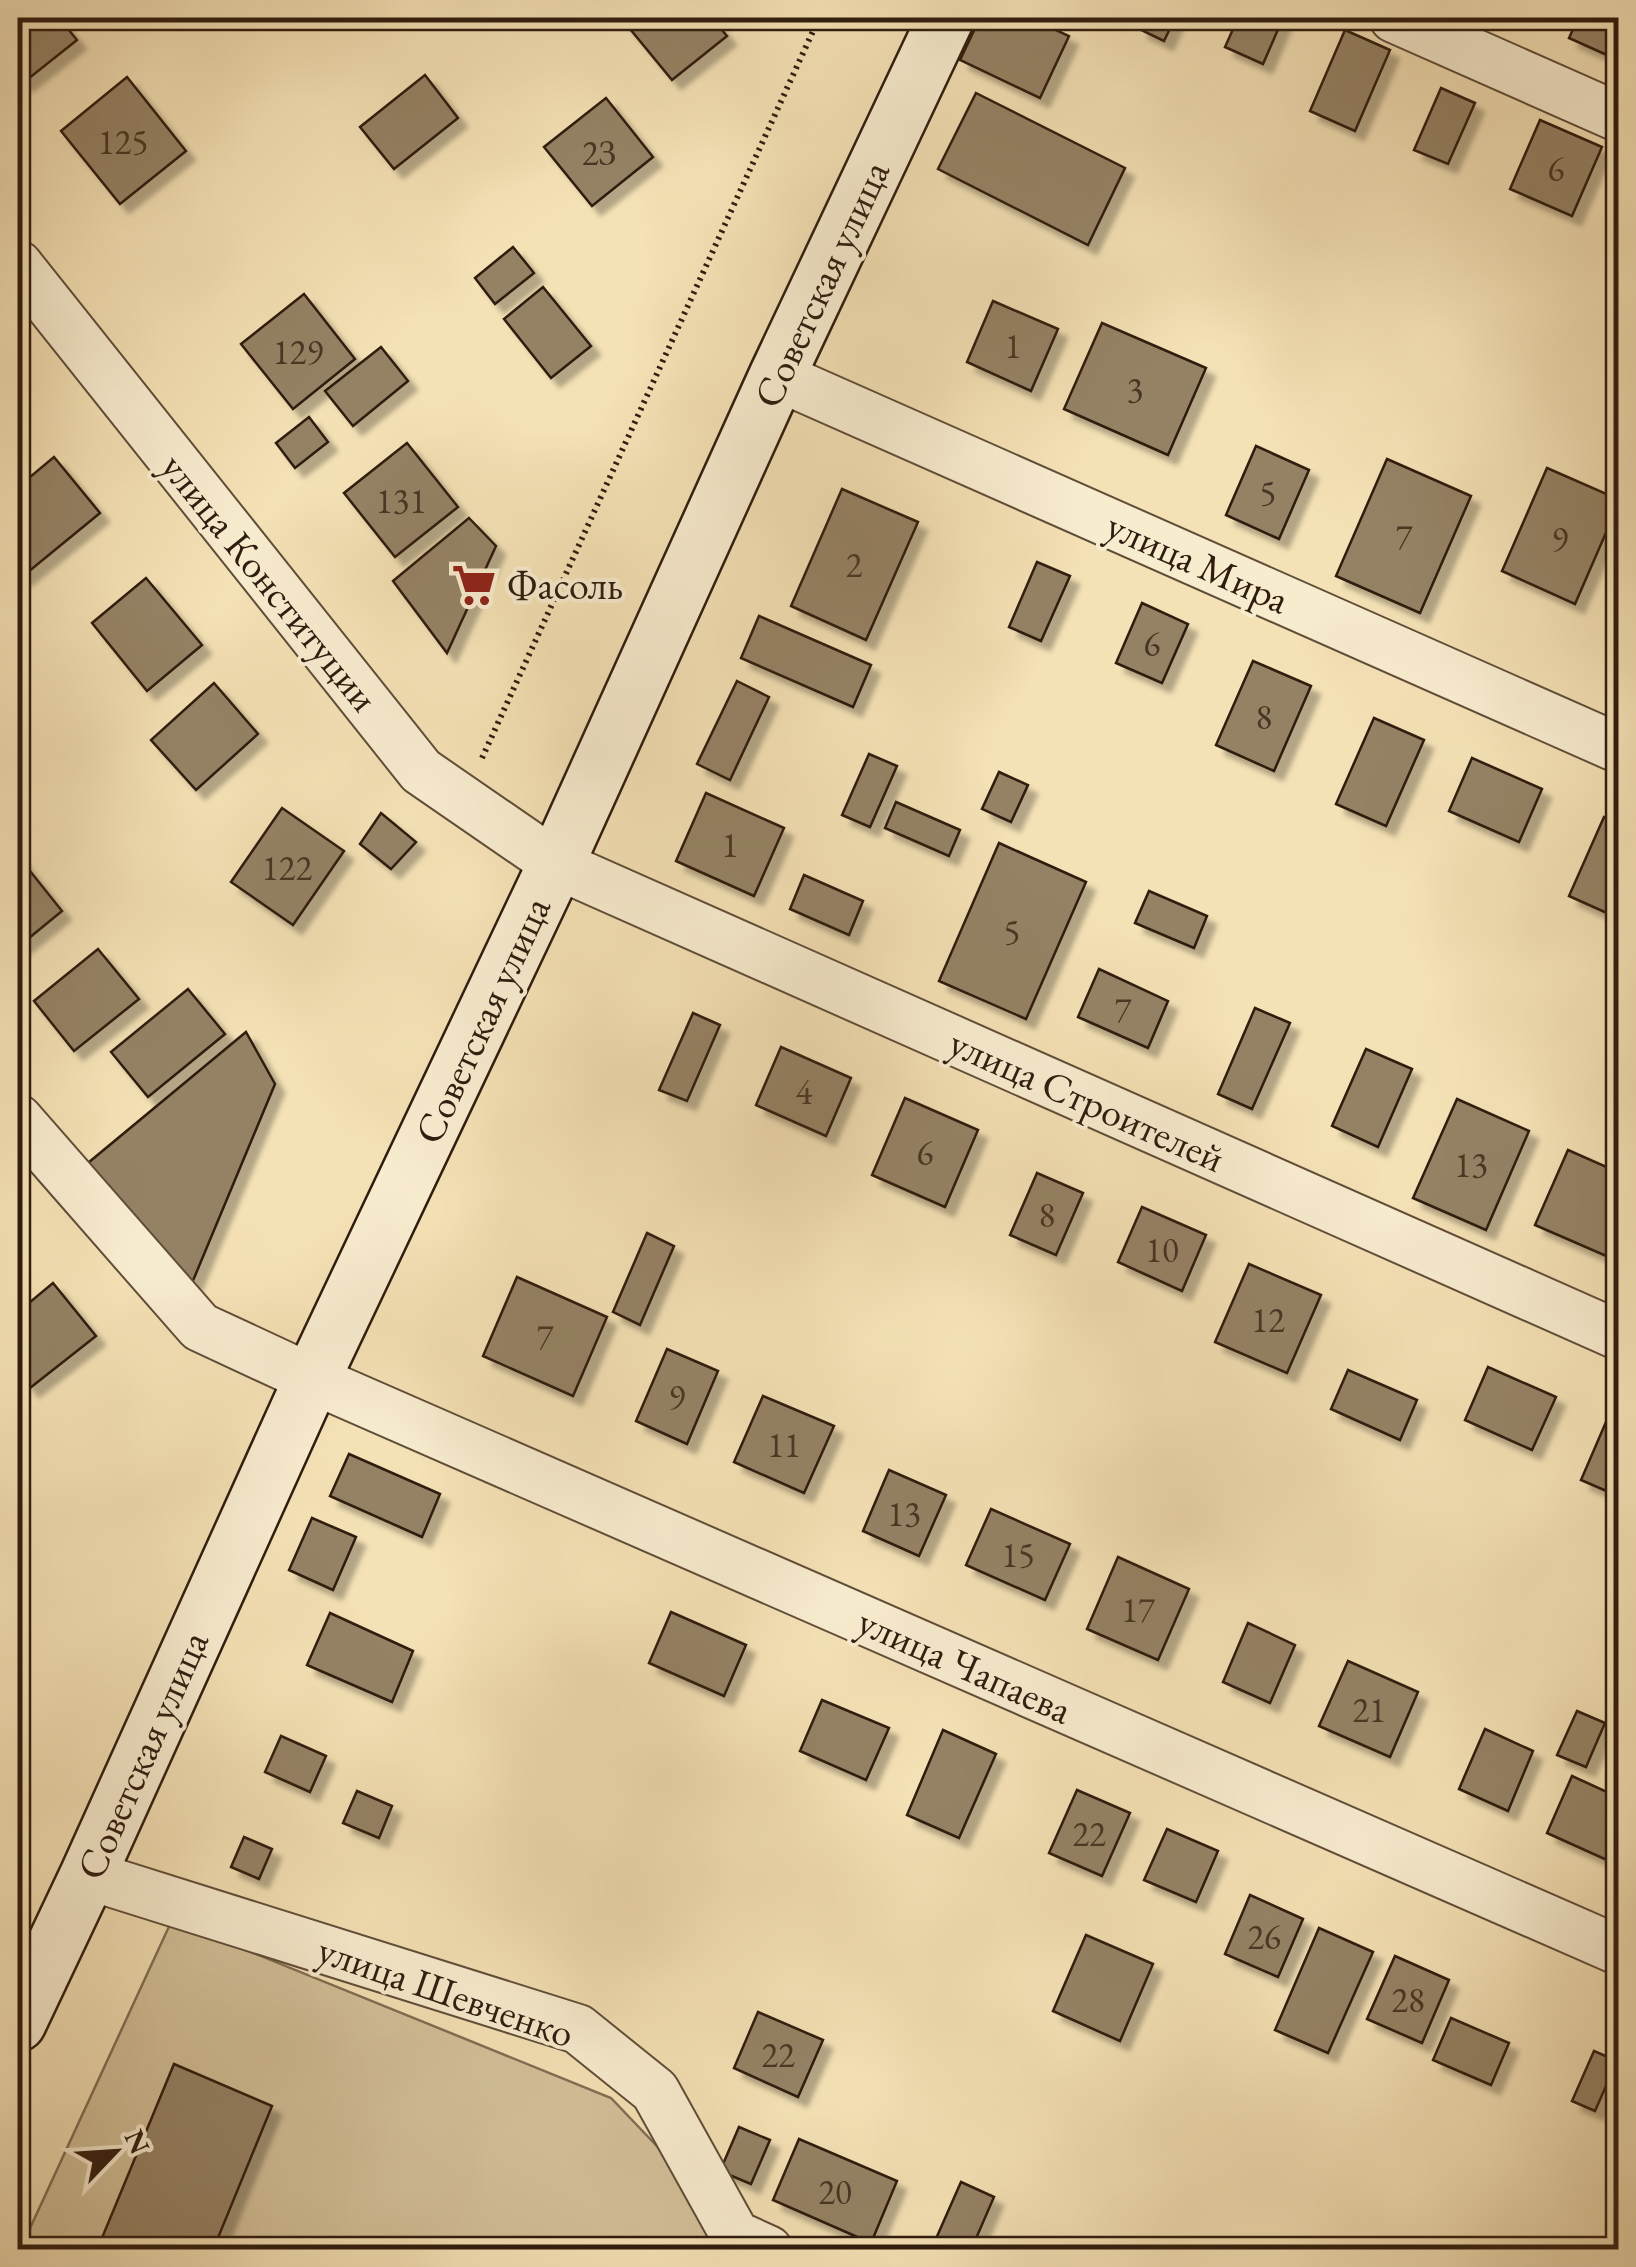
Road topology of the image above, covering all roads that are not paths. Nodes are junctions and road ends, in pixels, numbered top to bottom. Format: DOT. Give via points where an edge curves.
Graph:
graph roads {
  1 [pos="946,18"];
  2 [pos="1394,18"];
  3 [pos="1618,117"];
  4 [pos="18,265"];
  5 [pos="777,376"];
  6 [pos="1618,748"];
  7 [pos="556,864"];
  8 [pos="18,1119"];
  9 [pos="1618,1336"];
  10 [pos="312,1379"];
  11 [pos="88,1874"];
  12 [pos="1618,1950"];
  13 [pos="18,2023"];
  14 [pos="768,2250"];
  1 -- 5 [label="main road, Советская улица"];
  2 -- 3 [label="street"];
  4 -- 7 [label="street, улица Конституции" via="422,771"];
  5 -- 6 [label="street, улица Мира"];
  5 -- 7 [label="main road, Советская улица"];
  7 -- 9 [label="street, улица Строителей"];
  7 -- 10 [label="main road, Советская улица"];
  8 -- 10 [label="street, улица Чапаева" via="200,1327"];
  10 -- 11 [label="main road, Советская улица"];
  10 -- 12 [label="street, улица Чапаева"];
  11 -- 13 [label="main road, Советская улица"];
  11 -- 14 [label="street, улица Шевченко" via="578,2029 655,2091 736,2234"];
}
